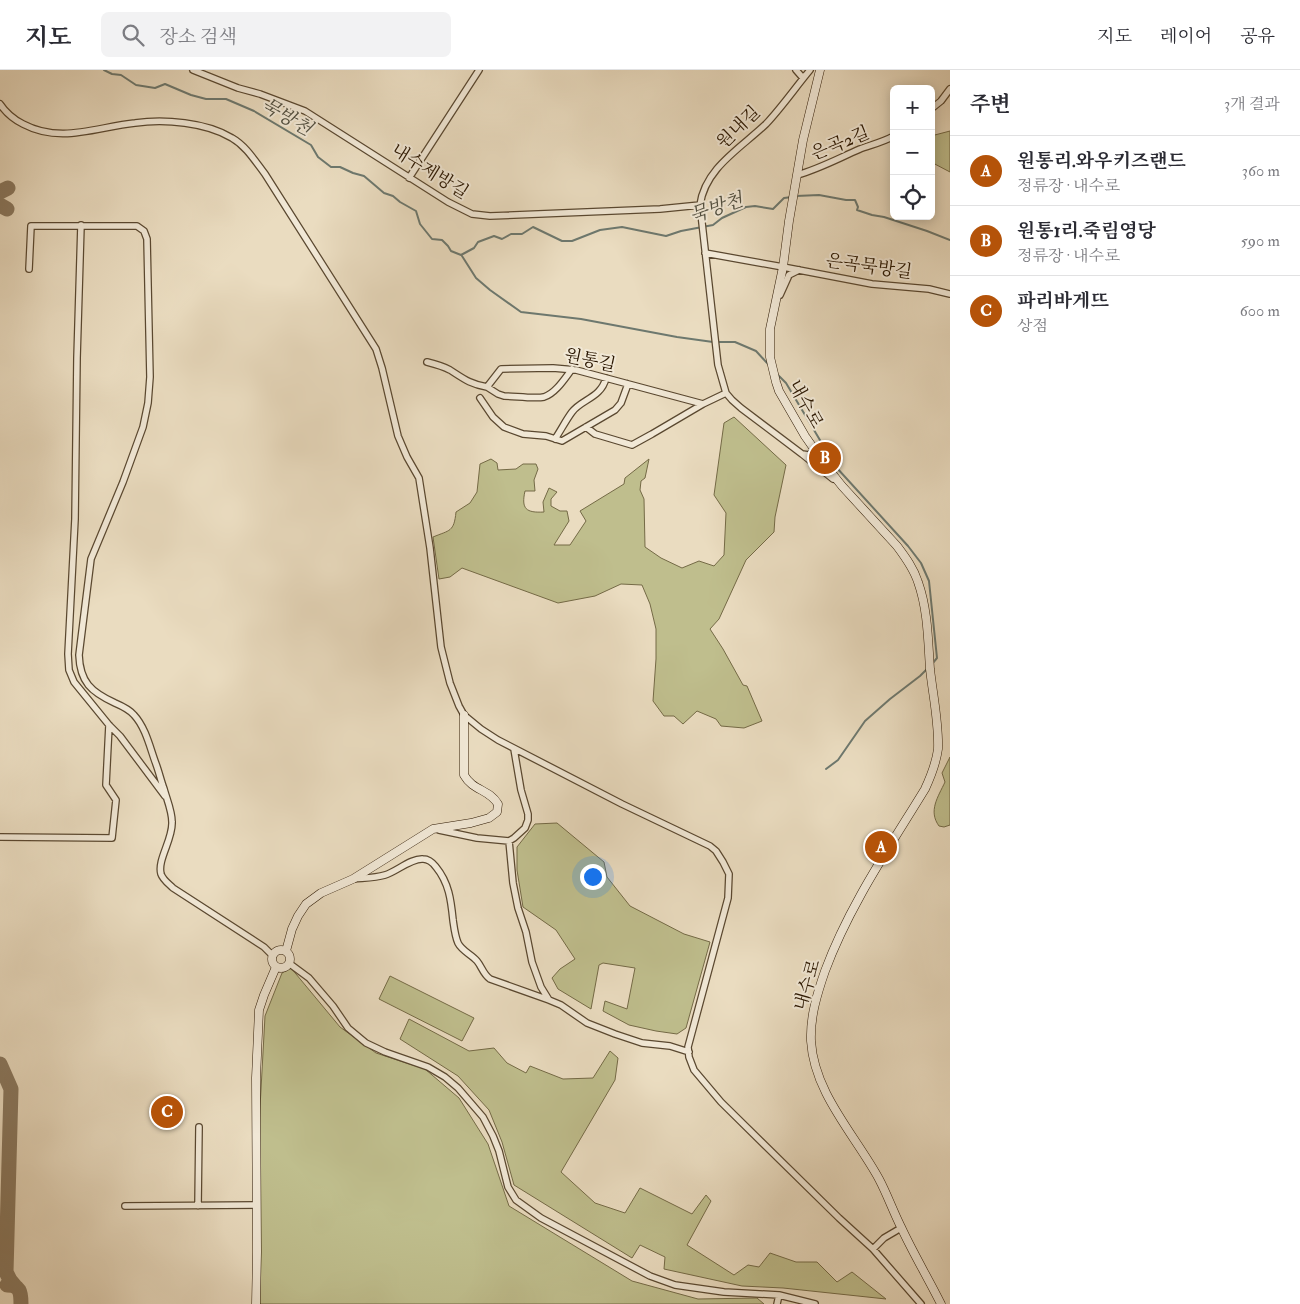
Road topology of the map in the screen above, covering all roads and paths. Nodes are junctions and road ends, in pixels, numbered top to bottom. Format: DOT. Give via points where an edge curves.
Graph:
graph roads {
  1 [pos="193,70"];
  2 [pos="479,70"];
  3 [pos="796,70"];
  4 [pos="809,70"];
  5 [pos="820,70"];
  6 [pos="803,78"];
  7 [pos="950,89"];
  8 [pos="0,104"];
  9 [pos="935,106"];
  10 [pos="890,138"];
  11 [pos="797,177"];
  12 [pos="410,178"];
  13 [pos="700,208"];
  14 [pos="81,225"];
  15 [pos="704,251"];
  16 [pos="783,266"];
  17 [pos="29,269"];
  18 [pos="799,270"];
  19 [pos="950,294"];
  20 [pos="775,306"];
  21 [pos="427,362"];
  22 [pos="572,369"];
  23 [pos="606,378"];
  24 [pos="628,384"];
  25 [pos="487,387"];
  26 [pos="726,393"];
  27 [pos="480,398"];
  28 [pos="703,404"];
  29 [pos="586,427"];
  30 [pos="555,439"];
  31 [pos="815,450"];
  32 [pos="802,454"];
  33 [pos="842,486"];
  34 [pos="464,715"];
  35 [pos="109,725"];
  36 [pos="514,749"];
  37 [pos="168,800"];
  38 [pos="433,829"];
  39 [pos="0,837"];
  40 [pos="509,840"];
  41 [pos="353,879"];
  42 [pos="286,950"];
  43 [pos="273,956"];
  44 [pos="290,964"];
  45 [pos="276,967"];
  46 [pos="549,1000"];
  47 [pos="688,1052"];
  48 [pos="199,1127"];
  49 [pos="256,1205"];
  50 [pos="125,1206"];
  51 [pos="198,1206"];
  52 [pos="901,1228"];
  53 [pos="873,1249"];
  54 [pos="779,1295"];
  55 [pos="256,1304"];
  56 [pos="777,1304"];
  57 [pos="815,1304"];
  58 [pos="921,1304"];
  59 [pos="941,1304"];
  1 -- 12 [label="street, 내수제방길" via="305,111"];
  2 -- 12 [label="street"];
  3 -- 6 [label="street"];
  4 -- 6 [label="street, 원내길"];
  5 -- 11 [label="street"];
  6 -- 13 [label="street, 원내길" via="766,123 714,172 703,190"];
  7 -- 9 [label="street"];
  8 -- 34 [label="street" via="21,123 54,133 70,134 160,121 221,132 243,146 265,174 376,349 398,436 419,478 442,647 450,683"];
  10 -- 11 [label="street, 은곡2길"];
  11 -- 16 [label="street, 내수로"];
  12 -- 13 [label="street, 내수제방길" via="453,205 480,216"];
  13 -- 15 [label="street"];
  14 -- 17 [label="street" via="31,226"];
  14 -- 35 [label="street" via="75,519 68,654 74,682"];
  14 -- 37 [label="street" via="137,226 144,231 147,239 150,377 143,427 91,559 80,668 92,690 126,708 138,720"];
  15 -- 16 [label="street, 은곡묵방길"];
  15 -- 26 [label="street" via="718,365"];
  16 -- 18 [label="street, 은곡묵방길"];
  16 -- 20 [label="street, 내수로"];
  18 -- 19 [label="street, 은곡묵방길"];
  18 -- 20 [label="street" via="789,275"];
  20 -- 31 [label="street, 내수로" via="769,353 776,382"];
  21 -- 25 [label="street" via="449,369 467,382"];
  22 -- 23 [label="street, 원통길"];
  22 -- 25 [label="street, 원통길" via="501,369"];
  22 -- 25 [label="street" via="555,390 542,398 504,396"];
  23 -- 24 [label="street, 원통길"];
  23 -- 30 [label="street" via="596,395 572,411"];
  24 -- 28 [label="street, 원통길"];
  24 -- 29 [label="street" via="619,406"];
  26 -- 28 [label="street"];
  26 -- 32 [label="street"];
  27 -- 30 [label="street" via="504,427"];
  28 -- 29 [label="street" via="632,445 595,434"];
  29 -- 30 [label="street" via="566,440"];
  31 -- 32 [label="street" via="809,455"];
  31 -- 33 [label="street, 내수로"];
  32 -- 33 [label="street"];
  33 -- 52 [label="street, 내수로" via="897,546 914,572 927,627 938,735 937,755 925,789 845,924 819,990 812,1021 812,1052 820,1080 880,1181"];
  34 -- 36 [label="street"];
  34 -- 38 [label="street" via="464,774 468,782 494,798 498,804 497,812 489,818"];
  35 -- 37 [label="street"];
  35 -- 39 [label="street" via="106,786 116,800 112,838"];
  36 -- 40 [label="street" via="528,820 525,828"];
  36 -- 47 [label="street" via="710,846 724,862 729,874 728,898"];
  37 -- 43 [label="street" via="172,829 160,865 164,880"];
  38 -- 40 [label="street" via="477,838"];
  38 -- 41 [label="street"];
  40 -- 46 [label="street" via="518,908 532,962"];
  41 -- 42 [label="street" via="321,893 306,904 292,929"];
  41 -- 46 [label="street" via="385,875 414,861 428,860 444,878 458,942 477,961 485,976"];
  42 -- 43 [label="street" via="277,951"];
  42 -- 44 [label="street"];
  43 -- 45 [label="street" via="272,962"];
  44 -- 45 [label="street"];
  44 -- 54 [label="street" via="309,978 348,1028 366,1043 428,1066 458,1088 483,1117 493,1136 508,1187 516,1200 540,1218 650,1276 675,1285"];
  45 -- 49 [label="street" via="259,1010"];
  46 -- 47 [label="street" via="587,1023 608,1031 642,1043"];
  47 -- 53 [label="street" via="694,1070 721,1102"];
  48 -- 51 [label="street"];
  49 -- 51 [label="street"];
  49 -- 55 [label="street"];
  50 -- 51 [label="street"];
  52 -- 53 [label="street"];
  52 -- 59 [label="street, 내수로"];
  53 -- 58 [label="street"];
  54 -- 56 [label="street"];
  54 -- 57 [label="street"];
}
